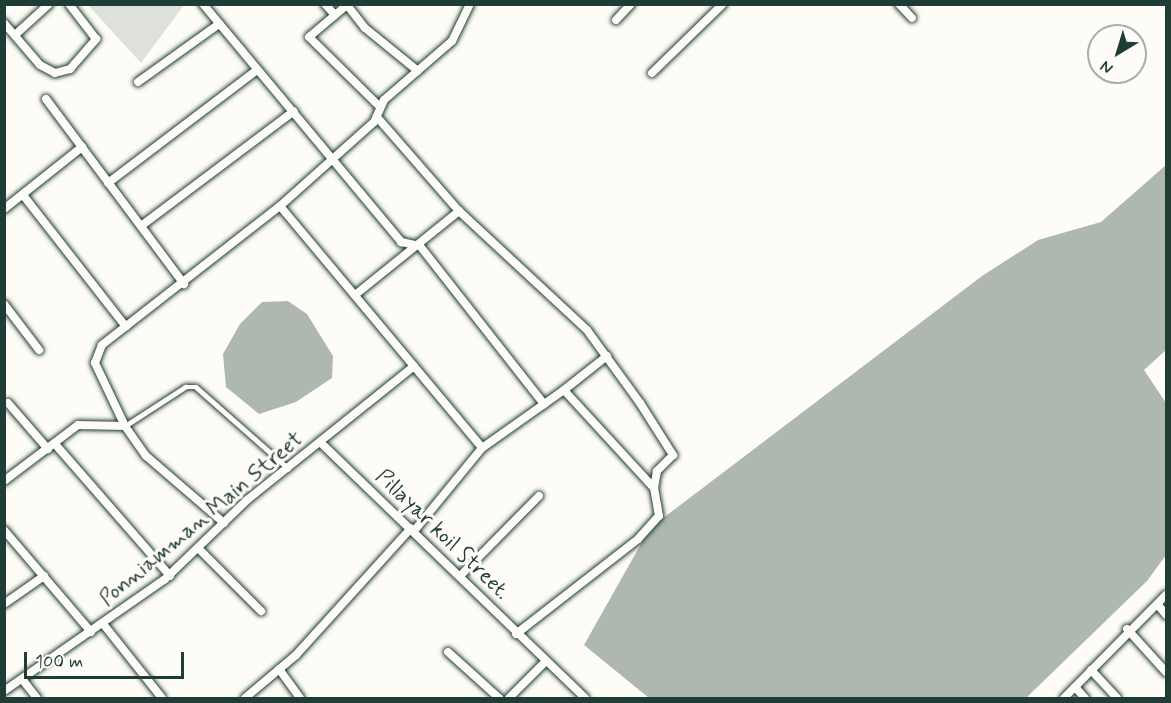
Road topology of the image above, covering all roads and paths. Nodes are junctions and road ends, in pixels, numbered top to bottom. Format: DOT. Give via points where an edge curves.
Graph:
graph roads {
  1 [pos="49,4"];
  2 [pos="69,4"];
  3 [pos="203,4"];
  4 [pos="325,4"];
  5 [pos="470,4"];
  6 [pos="631,4"];
  7 [pos="723,4"];
  8 [pos="899,4"];
  9 [pos="334,15"];
  10 [pos="912,18"];
  11 [pos="616,20"];
  12 [pos="4,23"];
  13 [pos="219,24"];
  14 [pos="15,35"];
  15 [pos="257,70"];
  16 [pos="418,71"];
  17 [pos="652,73"];
  18 [pos="138,82"];
  19 [pos="46,99"];
  20 [pos="380,106"];
  21 [pos="294,111"];
  22 [pos="377,117"];
  23 [pos="82,147"];
  24 [pos="332,160"];
  25 [pos="108,183"];
  26 [pos="23,195"];
  27 [pos="280,206"];
  28 [pos="4,209"];
  29 [pos="459,211"];
  30 [pos="141,226"];
  31 [pos="420,246"];
  32 [pos="184,284"];
  33 [pos="355,295"];
  34 [pos="4,304"];
  35 [pos="126,327"];
  36 [pos="39,350"];
  37 [pos="607,356"];
  38 [pos="414,366"];
  39 [pos="564,390"];
  40 [pos="8,403"];
  41 [pos="544,404"];
  42 [pos="125,426"];
  43 [pos="321,443"];
  44 [pos="52,446"];
  45 [pos="482,448"];
  46 [pos="288,468"];
  47 [pos="4,482"];
  48 [pos="654,488"];
  49 [pos="539,496"];
  50 [pos="224,523"];
  51 [pos="412,529"];
  52 [pos="4,530"];
  53 [pos="199,549"];
  54 [pos="461,575"];
  55 [pos="44,576"];
  56 [pos="170,576"];
  57 [pos="1167,595"];
  58 [pos="4,604"];
  59 [pos="1158,605"];
  60 [pos="261,611"];
  61 [pos="1167,615"];
  62 [pos="104,625"];
  63 [pos="1127,629"];
  64 [pos="91,633"];
  65 [pos="516,634"];
  66 [pos="448,652"];
  67 [pos="544,663"];
  68 [pos="279,669"];
  69 [pos="1091,670"];
  70 [pos="1167,672"];
  71 [pos="22,679"];
  72 [pos="1075,687"];
  73 [pos="4,691"];
  74 [pos="37,699"];
  75 [pos="162,699"];
  76 [pos="245,699"];
  77 [pos="300,699"];
  78 [pos="499,699"];
  79 [pos="509,699"];
  80 [pos="585,699"];
  81 [pos="1064,699"];
  82 [pos="1085,699"];
  83 [pos="1118,699"];
  1 -- 14 [label="street"];
  2 -- 14 [label="street" via="96,39 70,69 49,71"];
  3 -- 13 [label="street"];
  4 -- 9 [label="street"];
  5 -- 16 [label="street" via="452,41"];
  6 -- 11 [label="street"];
  7 -- 17 [label="street"];
  8 -- 10 [label="street"];
  9 -- 16 [label="street" via="347,5 365,28"];
  9 -- 20 [label="street" via="309,37"];
  12 -- 14 [label="street"];
  13 -- 15 [label="street"];
  13 -- 18 [label="street"];
  15 -- 21 [label="street"];
  15 -- 25 [label="street"];
  16 -- 20 [label="street"];
  19 -- 23 [label="street"];
  20 -- 22 [label="street"];
  21 -- 24 [label="street"];
  21 -- 30 [label="street"];
  22 -- 24 [label="street"];
  22 -- 29 [label="street"];
  23 -- 25 [label="street"];
  23 -- 26 [label="street"];
  24 -- 27 [label="street"];
  24 -- 31 [label="street" via="401,242"];
  25 -- 30 [label="street"];
  26 -- 28 [label="street"];
  26 -- 35 [label="street"];
  27 -- 32 [label="street"];
  27 -- 33 [label="street"];
  29 -- 31 [label="street"];
  29 -- 37 [label="street" via="587,330"];
  30 -- 32 [label="street"];
  31 -- 33 [label="street"];
  31 -- 41 [label="street"];
  32 -- 35 [label="street"];
  33 -- 38 [label="street"];
  34 -- 36 [label="street"];
  35 -- 42 [label="street" via="102,345 95,363"];
  37 -- 39 [label="street"];
  37 -- 48 [label="street" via="673,454 657,471"];
  38 -- 43 [label="street, Ponniamman Main Street"];
  38 -- 45 [label="street"];
  39 -- 41 [label="street"];
  39 -- 48 [label="street"];
  40 -- 44 [label="street"];
  41 -- 45 [label="street"];
  42 -- 44 [label="street" via="78,425"];
  42 -- 46 [label="lane" via="185,387 196,387"];
  42 -- 50 [label="street" via="146,456"];
  43 -- 46 [label="street, Ponniamman Main Street"];
  43 -- 51 [label="street, Pillayar koil Street."];
  44 -- 47 [label="street"];
  44 -- 56 [label="street"];
  45 -- 51 [label="street"];
  46 -- 50 [label="street, Ponniamman Main Street"];
  48 -- 65 [label="street" via="659,516 638,539"];
  49 -- 54 [label="street"];
  50 -- 53 [label="street, Ponniamman Main Street"];
  51 -- 54 [label="street, Pillayar koil Street."];
  51 -- 68 [label="street"];
  52 -- 55 [label="street"];
  53 -- 56 [label="street, Ponniamman Main Street"];
  53 -- 60 [label="street"];
  54 -- 65 [label="street, Pillayar koil Street."];
  55 -- 58 [label="street"];
  55 -- 64 [label="street"];
  56 -- 62 [label="street, Ponniamman Main Street"];
  57 -- 59 [label="street"];
  59 -- 61 [label="street"];
  59 -- 63 [label="street"];
  62 -- 64 [label="street, Ponniamman Main Street"];
  62 -- 75 [label="street"];
  63 -- 69 [label="street"];
  63 -- 70 [label="street"];
  64 -- 71 [label="street, Ponniamman Main Street"];
  65 -- 67 [label="street, Pillayar koil Street."];
  66 -- 78 [label="street"];
  67 -- 79 [label="street"];
  67 -- 80 [label="street, Pillayar koil Street."];
  68 -- 76 [label="street"];
  68 -- 77 [label="street"];
  69 -- 72 [label="street"];
  69 -- 83 [label="street"];
  71 -- 73 [label="street, Ponniamman Main Street"];
  71 -- 74 [label="street"];
  72 -- 81 [label="street"];
  72 -- 82 [label="street"];
}
